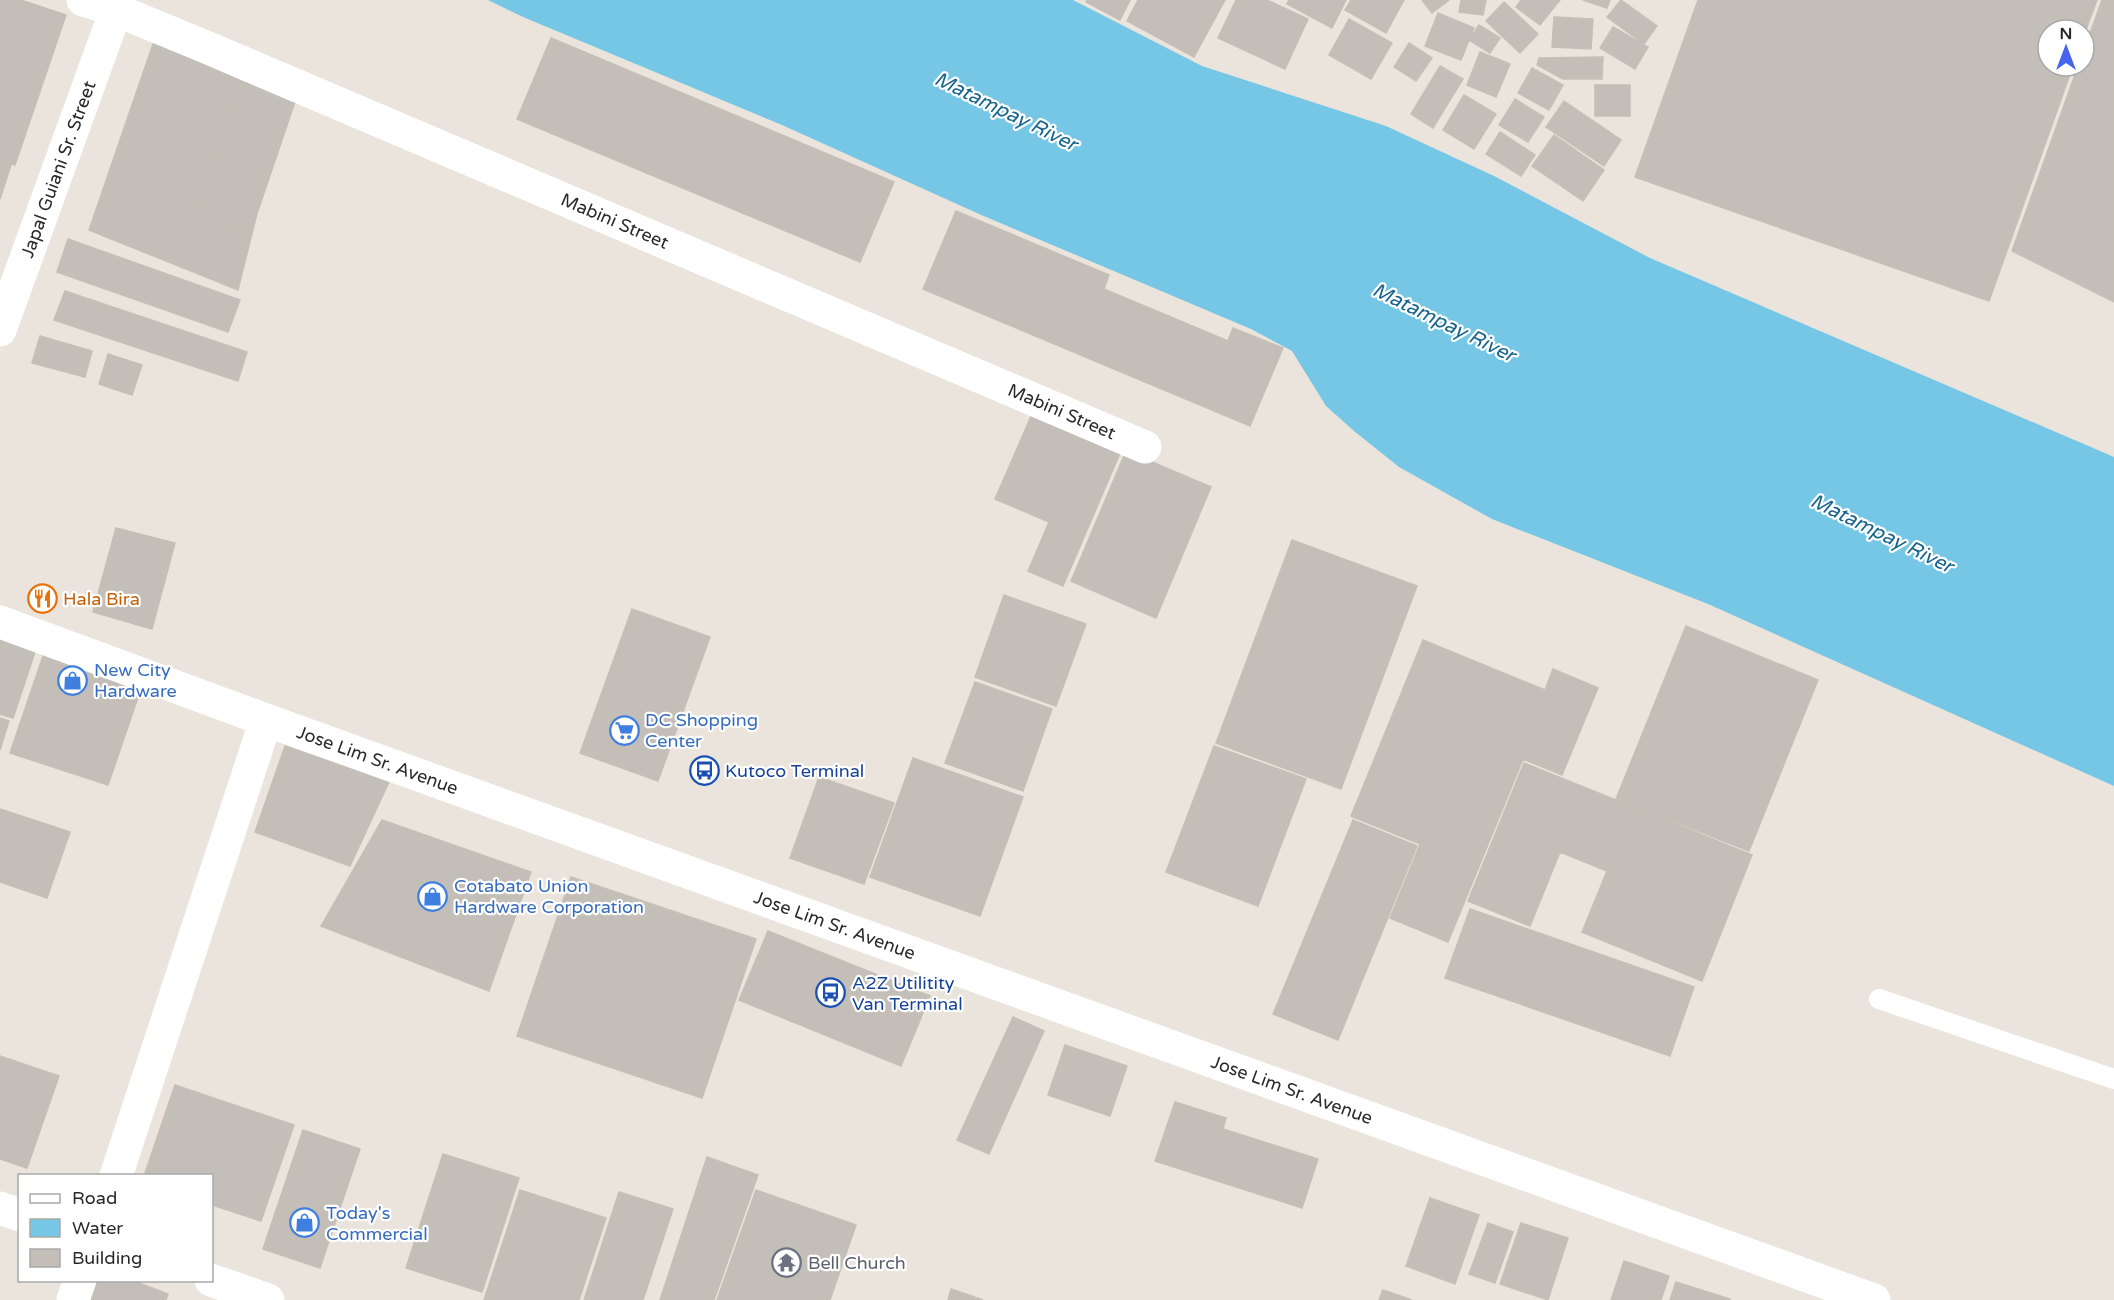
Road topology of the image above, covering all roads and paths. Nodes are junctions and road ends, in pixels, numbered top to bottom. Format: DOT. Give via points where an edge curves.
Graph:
graph roads {
  1 [pos="83,0"];
  2 [pos="116,10"];
  3 [pos="0,330"];
  4 [pos="1145,447"];
  5 [pos="0,622"];
  6 [pos="266,720"];
  7 [pos="1879,999"];
  8 [pos="2114,1079"];
  9 [pos="117,1174"];
  10 [pos="0,1208"];
  11 [pos="18,1214"];
  12 [pos="80,1282"];
  13 [pos="213,1282"];
  14 [pos="73,1300"];
  15 [pos="268,1300"];
  16 [pos="1875,1300"];
  1 -- 2 [label="street, Mabini Street"];
  2 -- 3 [label="street, Japal Guiani Sr. Street"];
  2 -- 4 [label="street, Mabini Street"];
  5 -- 6 [label="street, Jose Lim Sr. Avenue"];
  6 -- 9 [label="street"];
  6 -- 16 [label="street, Jose Lim Sr. Avenue"];
  7 -- 8 [label="lane"];
  10 -- 11 [label="street"];
  12 -- 14 [label="street"];
  13 -- 15 [label="street"];
}
